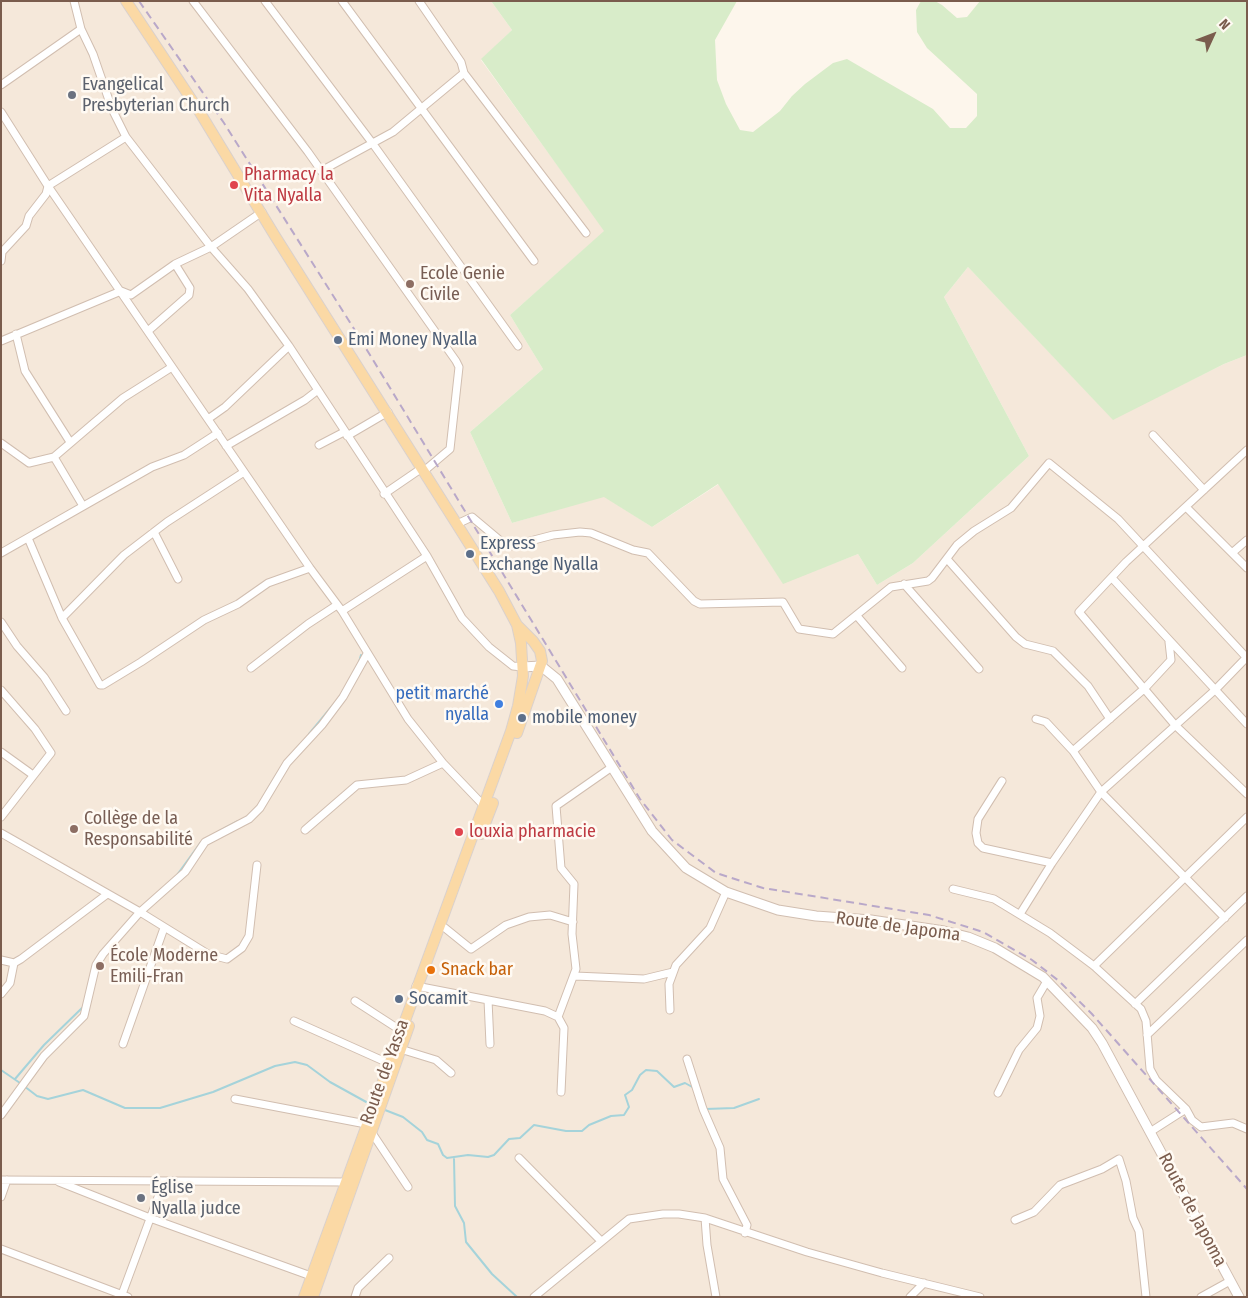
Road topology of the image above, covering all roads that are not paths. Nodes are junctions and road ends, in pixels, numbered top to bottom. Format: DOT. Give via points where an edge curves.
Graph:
graph roads {
  1 [pos="74,1"];
  2 [pos="126,1"];
  3 [pos="193,1"];
  4 [pos="265,1"];
  5 [pos="342,1"];
  6 [pos="419,1"];
  7 [pos="81,29"];
  8 [pos="464,73"];
  9 [pos="1,85"];
  10 [pos="422,110"];
  11 [pos="1,112"];
  12 [pos="126,137"];
  13 [pos="373,144"];
  14 [pos="322,171"];
  15 [pos="48,186"];
  16 [pos="262,212"];
  17 [pos="586,233"];
  18 [pos="211,247"];
  19 [pos="1,261"];
  20 [pos="534,261"];
  21 [pos="175,264"];
  22 [pos="121,291"];
  23 [pos="148,331"];
  24 [pos="16,334"];
  25 [pos="1,341"];
  26 [pos="289,346"];
  27 [pos="518,346"];
  28 [pos="172,367"];
  29 [pos="318,390"];
  30 [pos="388,412"];
  31 [pos="208,419"];
  32 [pos="218,433"];
  33 [pos="346,434"];
  34 [pos="1153,435"];
  35 [pos="70,442"];
  36 [pos="1,443"];
  37 [pos="319,445"];
  38 [pos="226,446"];
  39 [pos="1247,450"];
  40 [pos="54,457"];
  41 [pos="423,469"];
  42 [pos="244,472"];
  43 [pos="1204,490"];
  44 [pos="384,494"];
  45 [pos="83,506"];
  46 [pos="1186,507"];
  47 [pos="457,524"];
  48 [pos="154,532"];
  49 [pos="28,538"];
  50 [pos="1247,540"];
  51 [pos="1144,547"];
  52 [pos="1232,553"];
  53 [pos="1,554"];
  54 [pos="426,556"];
  55 [pos="947,559"];
  56 [pos="310,568"];
  57 [pos="1247,568"];
  58 [pos="1112,578"];
  59 [pos="178,579"];
  60 [pos="904,584"];
  61 [pos="340,608"];
  62 [pos="856,616"];
  63 [pos="62,618"];
  64 [pos="1,622"];
  65 [pos="517,625"];
  66 [pos="1169,642"];
  67 [pos="367,654"];
  68 [pos="1246,657"];
  69 [pos="541,666"];
  70 [pos="522,667"];
  71 [pos="251,668"];
  72 [pos="902,668"];
  73 [pos="978,669"];
  74 [pos="1145,688"];
  75 [pos="1,690"];
  76 [pos="1215,690"];
  77 [pos="522,708"];
  78 [pos="66,712"];
  79 [pos="1036,719"];
  80 [pos="1110,719"];
  81 [pos="1247,724"];
  82 [pos="1175,725"];
  83 [pos="1073,751"];
  84 [pos="1,752"];
  85 [pos="443,763"];
  86 [pos="612,767"];
  87 [pos="33,775"];
  88 [pos="1002,781"];
  89 [pos="1102,792"];
  90 [pos="1247,794"];
  91 [pos="488,808"];
  92 [pos="1,817"];
  93 [pos="1247,817"];
  94 [pos="305,830"];
  95 [pos="1,833"];
  96 [pos="1052,863"];
  97 [pos="257,865"];
  98 [pos="1186,877"];
  99 [pos="953,889"];
  100 [pos="726,892"];
  101 [pos="106,895"];
  102 [pos="1247,896"];
  103 [pos="140,912"];
  104 [pos="1020,914"];
  105 [pos="1224,918"];
  106 [pos="573,922"];
  107 [pos="164,928"];
  108 [pos="445,928"];
  109 [pos="1247,940"];
  110 [pos="1,960"];
  111 [pos="14,963"];
  112 [pos="1094,966"];
  113 [pos="673,972"];
  114 [pos="575,976"];
  115 [pos="1047,981"];
  116 [pos="419,988"];
  117 [pos="1,994"];
  118 [pos="488,1000"];
  119 [pos="355,1001"];
  120 [pos="1135,1004"];
  121 [pos="670,1010"];
  122 [pos="558,1017"];
  123 [pos="294,1021"];
  124 [pos="400,1030"];
  125 [pos="1147,1036"];
  126 [pos="123,1044"];
  127 [pos="490,1044"];
  128 [pos="398,1048"];
  129 [pos="687,1059"];
  130 [pos="388,1063"];
  131 [pos="451,1073"];
  132 [pos="561,1092"];
  133 [pos="998,1094"];
  134 [pos="235,1099"];
  135 [pos="1186,1109"];
  136 [pos="1,1115"];
  137 [pos="369,1129"];
  138 [pos="1247,1129"];
  139 [pos="1150,1132"];
  140 [pos="519,1158"];
  141 [pos="4,1180"];
  142 [pos="55,1180"];
  143 [pos="164,1181"];
  144 [pos="350,1182"];
  145 [pos="408,1187"];
  146 [pos="1,1197"];
  147 [pos="150,1218"];
  148 [pos="705,1218"];
  149 [pos="1014,1220"];
  150 [pos="745,1233"];
  151 [pos="601,1241"];
  152 [pos="1,1249"];
  153 [pos="389,1258"];
  154 [pos="311,1276"];
  155 [pos="1230,1281"];
  156 [pos="924,1283"];
  157 [pos="123,1296"];
  158 [pos="304,1297"];
  159 [pos="313,1297"];
  160 [pos="355,1297"];
  161 [pos="534,1297"];
  162 [pos="716,1297"];
  163 [pos="910,1297"];
  164 [pos="980,1297"];
  165 [pos="1146,1297"];
  166 [pos="1201,1297"];
  167 [pos="1239,1297"];
  1 -- 7 [label="street"];
  2 -- 16 [label="main road" via="184,86"];
  3 -- 14 [label="street"];
  4 -- 13 [label="street"];
  5 -- 10 [label="street"];
  6 -- 8 [label="street" via="461,62"];
  7 -- 9 [label="street"];
  7 -- 12 [label="street"];
  8 -- 10 [label="street"];
  8 -- 17 [label="street"];
  10 -- 13 [label="street"];
  10 -- 20 [label="street"];
  11 -- 15 [label="street"];
  12 -- 15 [label="street"];
  12 -- 18 [label="street"];
  13 -- 14 [label="street"];
  13 -- 27 [label="street"];
  14 -- 41 [label="street" via="459,366 450,449"];
  15 -- 19 [label="street" via="26,226 2,252"];
  15 -- 22 [label="street"];
  16 -- 18 [label="street"];
  16 -- 30 [label="main road"];
  18 -- 21 [label="street"];
  18 -- 26 [label="street" via="248,289"];
  21 -- 22 [label="street" via="131,295"];
  21 -- 23 [label="street" via="191,291 186,300"];
  22 -- 23 [label="street"];
  22 -- 24 [label="street"];
  23 -- 28 [label="street"];
  24 -- 25 [label="street"];
  24 -- 35 [label="street" via="25,370"];
  26 -- 29 [label="street"];
  26 -- 31 [label="street"];
  28 -- 31 [label="street"];
  28 -- 35 [label="street" via="129,394"];
  29 -- 33 [label="street"];
  29 -- 38 [label="street"];
  30 -- 33 [label="street"];
  30 -- 41 [label="main road"];
  31 -- 32 [label="street"];
  32 -- 38 [label="street"];
  32 -- 45 [label="street" via="184,455 152,467"];
  33 -- 37 [label="street"];
  33 -- 44 [label="street"];
  34 -- 43 [label="street"];
  35 -- 40 [label="street"];
  36 -- 40 [label="street" via="29,463"];
  38 -- 42 [label="street"];
  39 -- 43 [label="street"];
  40 -- 45 [label="street"];
  41 -- 44 [label="street"];
  41 -- 47 [label="main road"];
  42 -- 48 [label="street"];
  42 -- 56 [label="street"];
  43 -- 46 [label="street"];
  44 -- 54 [label="street"];
  45 -- 49 [label="street"];
  46 -- 51 [label="street"];
  46 -- 52 [label="street"];
  47 -- 62 [label="street" via="472,517 511,546 553,536 580,532 592,534 648,553 694,601 705,604 783,602 798,629 833,634"];
  47 -- 65 [label="main road"];
  48 -- 59 [label="street"];
  48 -- 63 [label="street" via="124,555"];
  49 -- 53 [label="street"];
  49 -- 63 [label="street"];
  50 -- 52 [label="street"];
  51 -- 55 [label="street" via="1118,519 1049,463 1020,500 962,540"];
  51 -- 58 [label="street"];
  51 -- 68 [label="street"];
  52 -- 57 [label="street"];
  54 -- 61 [label="street"];
  54 -- 70 [label="street" via="462,618 479,638 513,666"];
  55 -- 60 [label="street" via="928,581"];
  55 -- 80 [label="street" via="1016,637 1025,644 1058,655 1088,686"];
  56 -- 61 [label="street"];
  56 -- 63 [label="street" via="268,583 104,685 96,682"];
  58 -- 66 [label="street"];
  58 -- 74 [label="street" via="1079,612"];
  60 -- 62 [label="street" via="887,589"];
  60 -- 73 [label="street"];
  61 -- 67 [label="street"];
  61 -- 71 [label="street" via="308,624"];
  62 -- 72 [label="street"];
  64 -- 78 [label="street" via="44,677"];
  65 -- 69 [label="main road" via="540,651"];
  65 -- 70 [label="main road"];
  66 -- 74 [label="street" via="1171,660"];
  66 -- 76 [label="street"];
  67 -- 85 [label="street" via="408,719"];
  67 -- 103 [label="street" via="343,697 287,763 260,808 249,819 206,842 185,872"];
  68 -- 76 [label="street"];
  69 -- 70 [label="street"];
  69 -- 77 [label="main road"];
  69 -- 86 [label="street, Route de Japoma" via="558,679"];
  70 -- 77 [label="main road"];
  74 -- 80 [label="street"];
  74 -- 82 [label="street"];
  75 -- 87 [label="street" via="52,752"];
  76 -- 81 [label="street"];
  76 -- 82 [label="street"];
  77 -- 91 [label="main road, Route de Yassa"];
  79 -- 83 [label="street" via="1046,722"];
  80 -- 83 [label="street"];
  82 -- 89 [label="street"];
  82 -- 90 [label="street"];
  83 -- 89 [label="street"];
  84 -- 87 [label="street"];
  85 -- 91 [label="street"];
  85 -- 94 [label="street" via="406,780 357,785"];
  86 -- 100 [label="street, Route de Japoma" via="659,841 686,868"];
  86 -- 106 [label="street" via="556,806 560,862 574,884"];
  87 -- 92 [label="street"];
  88 -- 96 [label="street" via="978,819 978,843 983,848"];
  89 -- 96 [label="street"];
  89 -- 98 [label="street"];
  91 -- 108 [label="main road, Route de Yassa"];
  91 -- 116 [label="main road, Route de Yassa"];
  93 -- 98 [label="street"];
  95 -- 101 [label="street"];
  96 -- 104 [label="street"];
  97 -- 107 [label="street" via="249,936 233,957 227,959 208,954"];
  98 -- 105 [label="street"];
  98 -- 112 [label="street"];
  99 -- 104 [label="street" via="987,896"];
  100 -- 113 [label="street" via="710,928 679,960"];
  100 -- 115 [label="street, Route de Japoma" via="790,913 871,920 968,937 995,948"];
  101 -- 103 [label="street"];
  101 -- 111 [label="street"];
  102 -- 105 [label="street"];
  103 -- 107 [label="street"];
  103 -- 136 [label="street" via="96,965 84,1016 44,1056"];
  104 -- 112 [label="street"];
  105 -- 120 [label="street"];
  106 -- 108 [label="street" via="550,914 530,917 506,925 471,949"];
  106 -- 114 [label="street"];
  107 -- 126 [label="street"];
  108 -- 116 [label="main road, Route de Yassa"];
  109 -- 125 [label="street"];
  110 -- 111 [label="street"];
  111 -- 117 [label="street" via="10,983"];
  112 -- 120 [label="street"];
  113 -- 114 [label="street" via="644,979"];
  113 -- 121 [label="street" via="669,984"];
  114 -- 122 [label="street"];
  115 -- 133 [label="street" via="1037,998 1040,1016 1037,1028 1019,1050"];
  115 -- 139 [label="street, Route de Japoma" via="1092,1028"];
  116 -- 118 [label="street"];
  116 -- 124 [label="main road, Route de Yassa"];
  116 -- 128 [label="main road, Route de Yassa"];
  118 -- 122 [label="street" via="545,1011"];
  118 -- 127 [label="street"];
  119 -- 124 [label="street"];
  120 -- 125 [label="street" via="1145,1017"];
  122 -- 132 [label="street" via="564,1028"];
  123 -- 130 [label="street"];
  124 -- 128 [label="main road, Route de Yassa"];
  125 -- 135 [label="street" via="1148,1062 1154,1077"];
  128 -- 130 [label="main road, Route de Yassa"];
  128 -- 131 [label="street" via="436,1060"];
  128 -- 137 [label="main road, Route de Yassa"];
  129 -- 150 [label="street" via="703,1110 722,1154 723,1179 747,1225"];
  130 -- 137 [label="main road, Route de Yassa"];
  134 -- 137 [label="street"];
  135 -- 138 [label="street" via="1201,1127 1233,1123"];
  135 -- 139 [label="street"];
  137 -- 144 [label="main road, Route de Yassa"];
  137 -- 145 [label="street"];
  139 -- 155 [label="street, Route de Japoma"];
  140 -- 151 [label="street"];
  141 -- 142 [label="street"];
  141 -- 146 [label="street"];
  142 -- 143 [label="street"];
  142 -- 147 [label="street"];
  143 -- 144 [label="street"];
  143 -- 147 [label="street"];
  144 -- 154 [label="main road, Route de Yassa"];
  144 -- 159 [label="main road, Route de Yassa"];
  147 -- 154 [label="street"];
  147 -- 157 [label="street"];
  148 -- 150 [label="street"];
  148 -- 151 [label="street" via="662,1214 630,1219"];
  148 -- 162 [label="street"];
  149 -- 165 [label="street" via="1034,1212 1060,1186 1119,1159 1133,1218 1139,1228"];
  150 -- 156 [label="street"];
  151 -- 161 [label="street"];
  152 -- 157 [label="street"];
  153 -- 160 [label="street" via="358,1288"];
  154 -- 158 [label="main road, Route de Yassa"];
  155 -- 166 [label="street"];
  155 -- 167 [label="street, Route de Japoma"];
  156 -- 163 [label="street"];
  156 -- 164 [label="street"];
}
